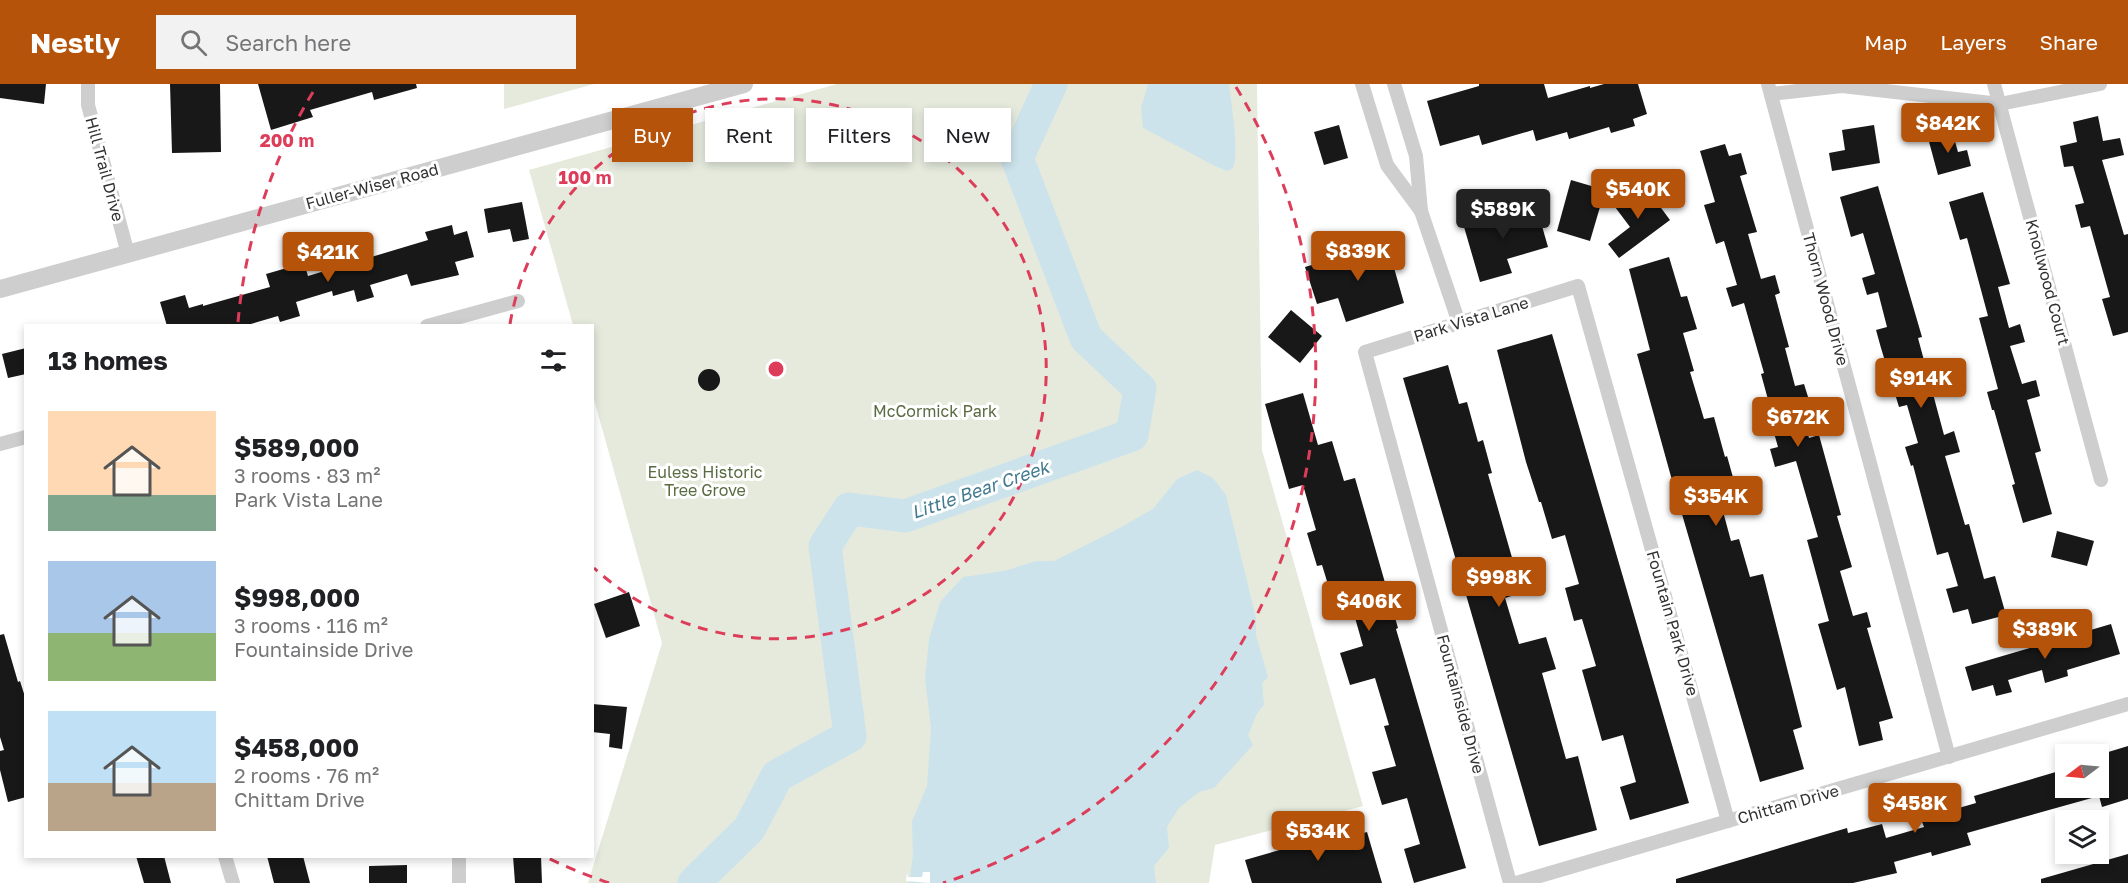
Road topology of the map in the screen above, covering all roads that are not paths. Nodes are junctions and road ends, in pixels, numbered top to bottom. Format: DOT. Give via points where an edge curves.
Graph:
graph roads {
  1 [pos="88,84"];
  2 [pos="744,84"];
  3 [pos="1362,84"];
  4 [pos="1395,84"];
  5 [pos="1994,84"];
  6 [pos="2100,84"];
  7 [pos="1769,89"];
  8 [pos="2000,104"];
  9 [pos="1421,211"];
  10 [pos="128,254"];
  11 [pos="1578,286"];
  12 [pos="0,289"];
  13 [pos="518,301"];
  14 [pos="1459,323"];
  15 [pos="434,324"];
  16 [pos="1365,352"];
  17 [pos="24,438"];
  18 [pos="0,444"];
  19 [pos="2101,480"];
  20 [pos="2128,704"];
  21 [pos="1948,757"];
  22 [pos="1728,821"];
  23 [pos="226,858"];
  24 [pos="459,858"];
  25 [pos="233,883"];
  26 [pos="459,883"];
  27 [pos="1510,883"];
  28 [pos="1516,883"];
  1 -- 10 [label="street, Hill Trail Drive" via="88,105"];
  2 -- 10 [label="street, Fuller-Wiser Road"];
  3 -- 9 [label="street" via="1387,165"];
  4 -- 9 [label="street" via="1416,156"];
  5 -- 8 [label="street, Knollwood Court"];
  6 -- 8 [label="street"];
  7 -- 8 [label="street" via="1842,86"];
  7 -- 21 [label="street, Thorn Wood Drive"];
  8 -- 19 [label="street, Knollwood Court"];
  9 -- 14 [label="street"];
  10 -- 12 [label="street, Fuller-Wiser Road"];
  11 -- 14 [label="street, Park Vista Lane"];
  11 -- 22 [label="street, Fountain Park Drive"];
  13 -- 15 [label="street"];
  14 -- 16 [label="street, Park Vista Lane"];
  16 -- 27 [label="street, Fountainside Drive"];
  17 -- 18 [label="street"];
  20 -- 21 [label="street, Chittam Drive"];
  21 -- 22 [label="street, Chittam Drive"];
  22 -- 28 [label="street, Chittam Drive"];
  23 -- 25 [label="street"];
  24 -- 26 [label="street"];
}
